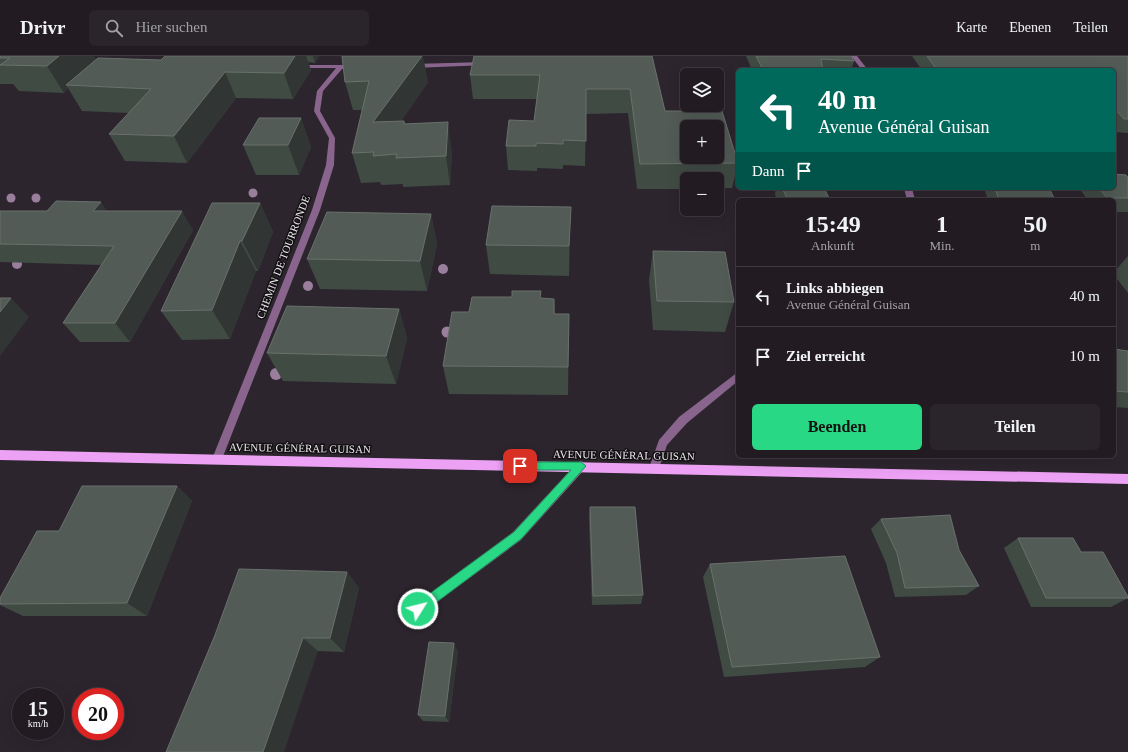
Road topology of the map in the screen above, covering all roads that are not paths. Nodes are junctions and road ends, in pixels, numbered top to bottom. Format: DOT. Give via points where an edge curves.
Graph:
graph roads {
  1 [pos="854,56"];
  2 [pos="490,64"];
  3 [pos="289,66"];
  4 [pos="410,66"];
  5 [pos="340,67"];
  6 [pos="363,67"];
  7 [pos="863,68"];
  8 [pos="736,378"];
  9 [pos="0,455"];
  10 [pos="217,459"];
  11 [pos="581,466"];
  12 [pos="654,468"];
  13 [pos="1128,479"];
  14 [pos="406,618"];
  1 -- 7 [label="street"];
  2 -- 4 [label="street"];
  3 -- 5 [label="street"];
  5 -- 6 [label="street"];
  5 -- 10 [label="street, CHEMIN DE TOURRONDE" via="320,91 317,111 332,138 330,165"];
  8 -- 12 [label="street" via="683,420 663,443"];
  9 -- 10 [label="main road, AVENUE GÉNÉRAL GUISAN"];
  10 -- 11 [label="main road, AVENUE GÉNÉRAL GUISAN"];
  11 -- 12 [label="main road, AVENUE GÉNÉRAL GUISAN"];
  11 -- 14 [label="street" via="517,536"];
  12 -- 13 [label="main road, AVENUE GÉNÉRAL GUISAN"];
}
